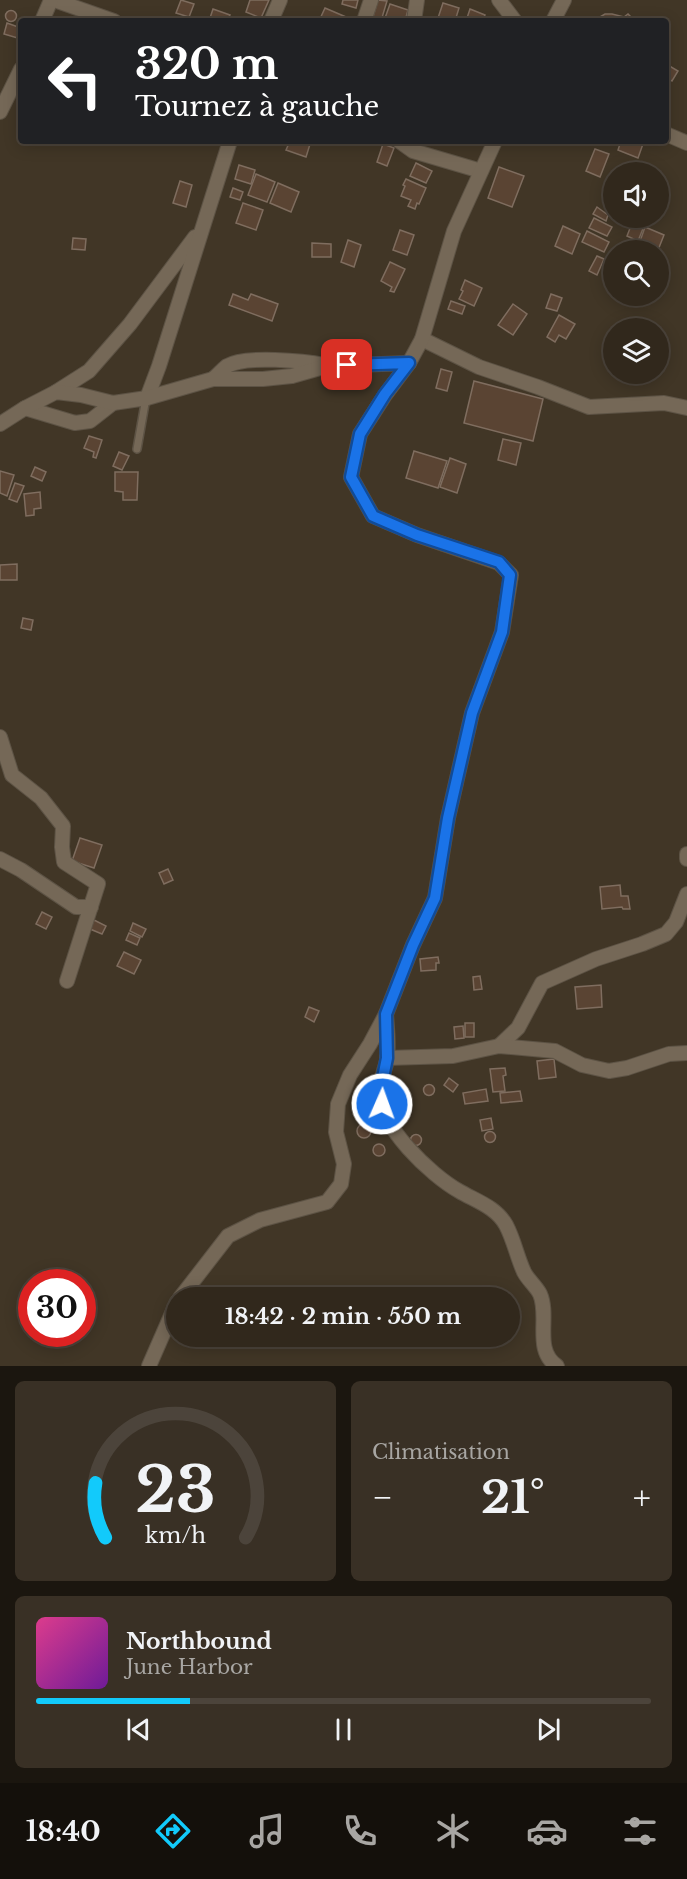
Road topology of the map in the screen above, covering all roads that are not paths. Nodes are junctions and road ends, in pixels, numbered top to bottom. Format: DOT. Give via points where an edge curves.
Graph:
graph roads {
  1 [pos="52,0"];
  2 [pos="280,0"];
  3 [pos="371,0"];
  4 [pos="417,0"];
  5 [pos="499,0"];
  6 [pos="564,0"];
  7 [pos="43,18"];
  8 [pos="105,18"];
  9 [pos="273,18"];
  10 [pos="365,18"];
  11 [pos="414,18"];
  12 [pos="513,18"];
  13 [pos="555,18"];
  14 [pos="18,75"];
  15 [pos="0,112"];
  16 [pos="669,135"];
  17 [pos="687,143"];
  18 [pos="229,144"];
  19 [pos="403,144"];
  20 [pos="494,144"];
  21 [pos="482,171"];
  22 [pos="201,229"];
  23 [pos="422,339"];
  24 [pos="409,363"];
  25 [pos="56,392"];
  26 [pos="147,398"];
  27 [pos="113,403"];
  28 [pos="25,408"];
  29 [pos="687,408"];
  30 [pos="0,424"];
  31 [pos="137,449"];
  32 [pos="0,737"];
  33 [pos="687,854"];
  34 [pos="0,859"];
  35 [pos="687,859"];
  36 [pos="687,894"];
  37 [pos="91,907"];
  38 [pos="67,981"];
  39 [pos="386,1014"];
  40 [pos="499,1046"];
  41 [pos="687,1053"];
  42 [pos="387,1058"];
  43 [pos="189,1287"];
  44 [pos="166,1327"];
  45 [pos="149,1366"];
  46 [pos="558,1366"];
  1 -- 7 [label="street"];
  1 -- 8 [label="street"];
  2 -- 9 [label="street"];
  3 -- 10 [label="street"];
  4 -- 11 [label="street"];
  5 -- 12 [label="street"];
  6 -- 13 [label="street"];
  14 -- 15 [label="street"];
  16 -- 17 [label="street"];
  18 -- 22 [label="street"];
  19 -- 21 [label="street" via="413,151"];
  20 -- 21 [label="street"];
  21 -- 23 [label="street" via="454,231"];
  22 -- 25 [label="street" via="96,364"];
  22 -- 26 [label="street"];
  23 -- 24 [label="street"];
  23 -- 29 [label="street" via="479,367 589,407 664,403"];
  24 -- 26 [label="street" via="327,366 263,380 213,379"];
  24 -- 39 [label="street" via="360,434 351,477 373,516 499,562 510,575 502,632 465,743 435,898"];
  25 -- 27 [label="street"];
  25 -- 28 [label="street"];
  26 -- 27 [label="street"];
  26 -- 31 [label="lane"];
  27 -- 28 [label="street" via="90,421 75,423"];
  28 -- 30 [label="street"];
  32 -- 37 [label="street" via="12,775 40,798 63,826 64,862 98,884"];
  33 -- 35 [label="street"];
  34 -- 37 [label="street" via="76,907"];
  36 -- 40 [label="street" via="676,922 666,934 542,983 518,1028"];
  37 -- 38 [label="street"];
  39 -- 42 [label="street"];
  39 -- 43 [label="street" via="338,1104 336,1132 344,1164 341,1184 327,1202 260,1220 228,1236"];
  40 -- 41 [label="street" via="555,1052 582,1065 609,1071 669,1054"];
  40 -- 42 [label="street" via="453,1056"];
  42 -- 46 [label="street" via="380,1092 385,1116 421,1162 457,1190 494,1210 506,1225 525,1274 540,1295 543,1341 550,1361"];
  44 -- 45 [label="street"];
}
